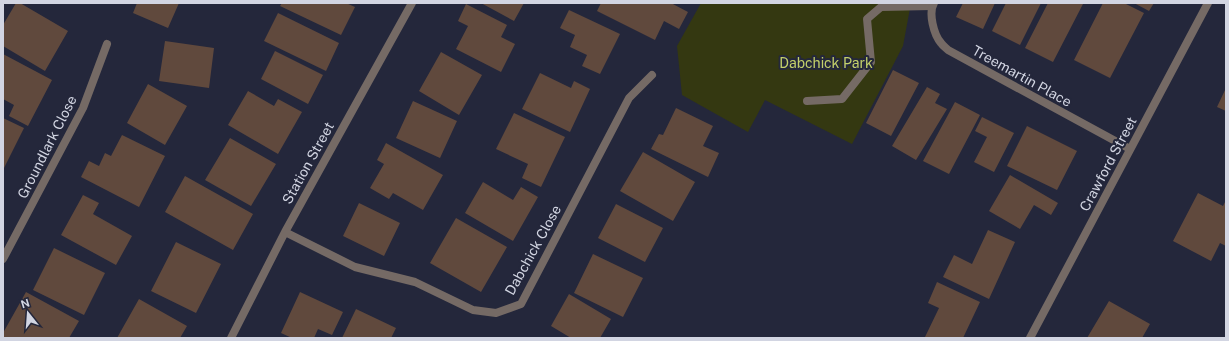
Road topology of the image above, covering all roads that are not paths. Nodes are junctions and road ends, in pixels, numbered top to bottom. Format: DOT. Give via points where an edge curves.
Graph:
graph roads {
  1 [pos="412,3"];
  2 [pos="1208,3"];
  3 [pos="933,4"];
  4 [pos="107,44"];
  5 [pos="652,75"];
  6 [pos="807,101"];
  7 [pos="1130,149"];
  8 [pos="284,232"];
  9 [pos="3,259"];
  10 [pos="231,338"];
  11 [pos="1030,338"];
  1 -- 8 [label="street, Station Street"];
  2 -- 7 [label="street, Crawford Street"];
  3 -- 6 [label="street" via="881,7 868,19 871,62 842,100"];
  3 -- 7 [label="street, Treemartin Place" via="931,20 940,43 948,50"];
  4 -- 9 [label="street, Groundlark Close" via="83,108"];
  5 -- 8 [label="street, Dabchick Close" via="629,98 521,304 496,314 473,310 415,282 355,268"];
  7 -- 11 [label="street, Crawford Street"];
  8 -- 10 [label="street, Station Street"];
}
